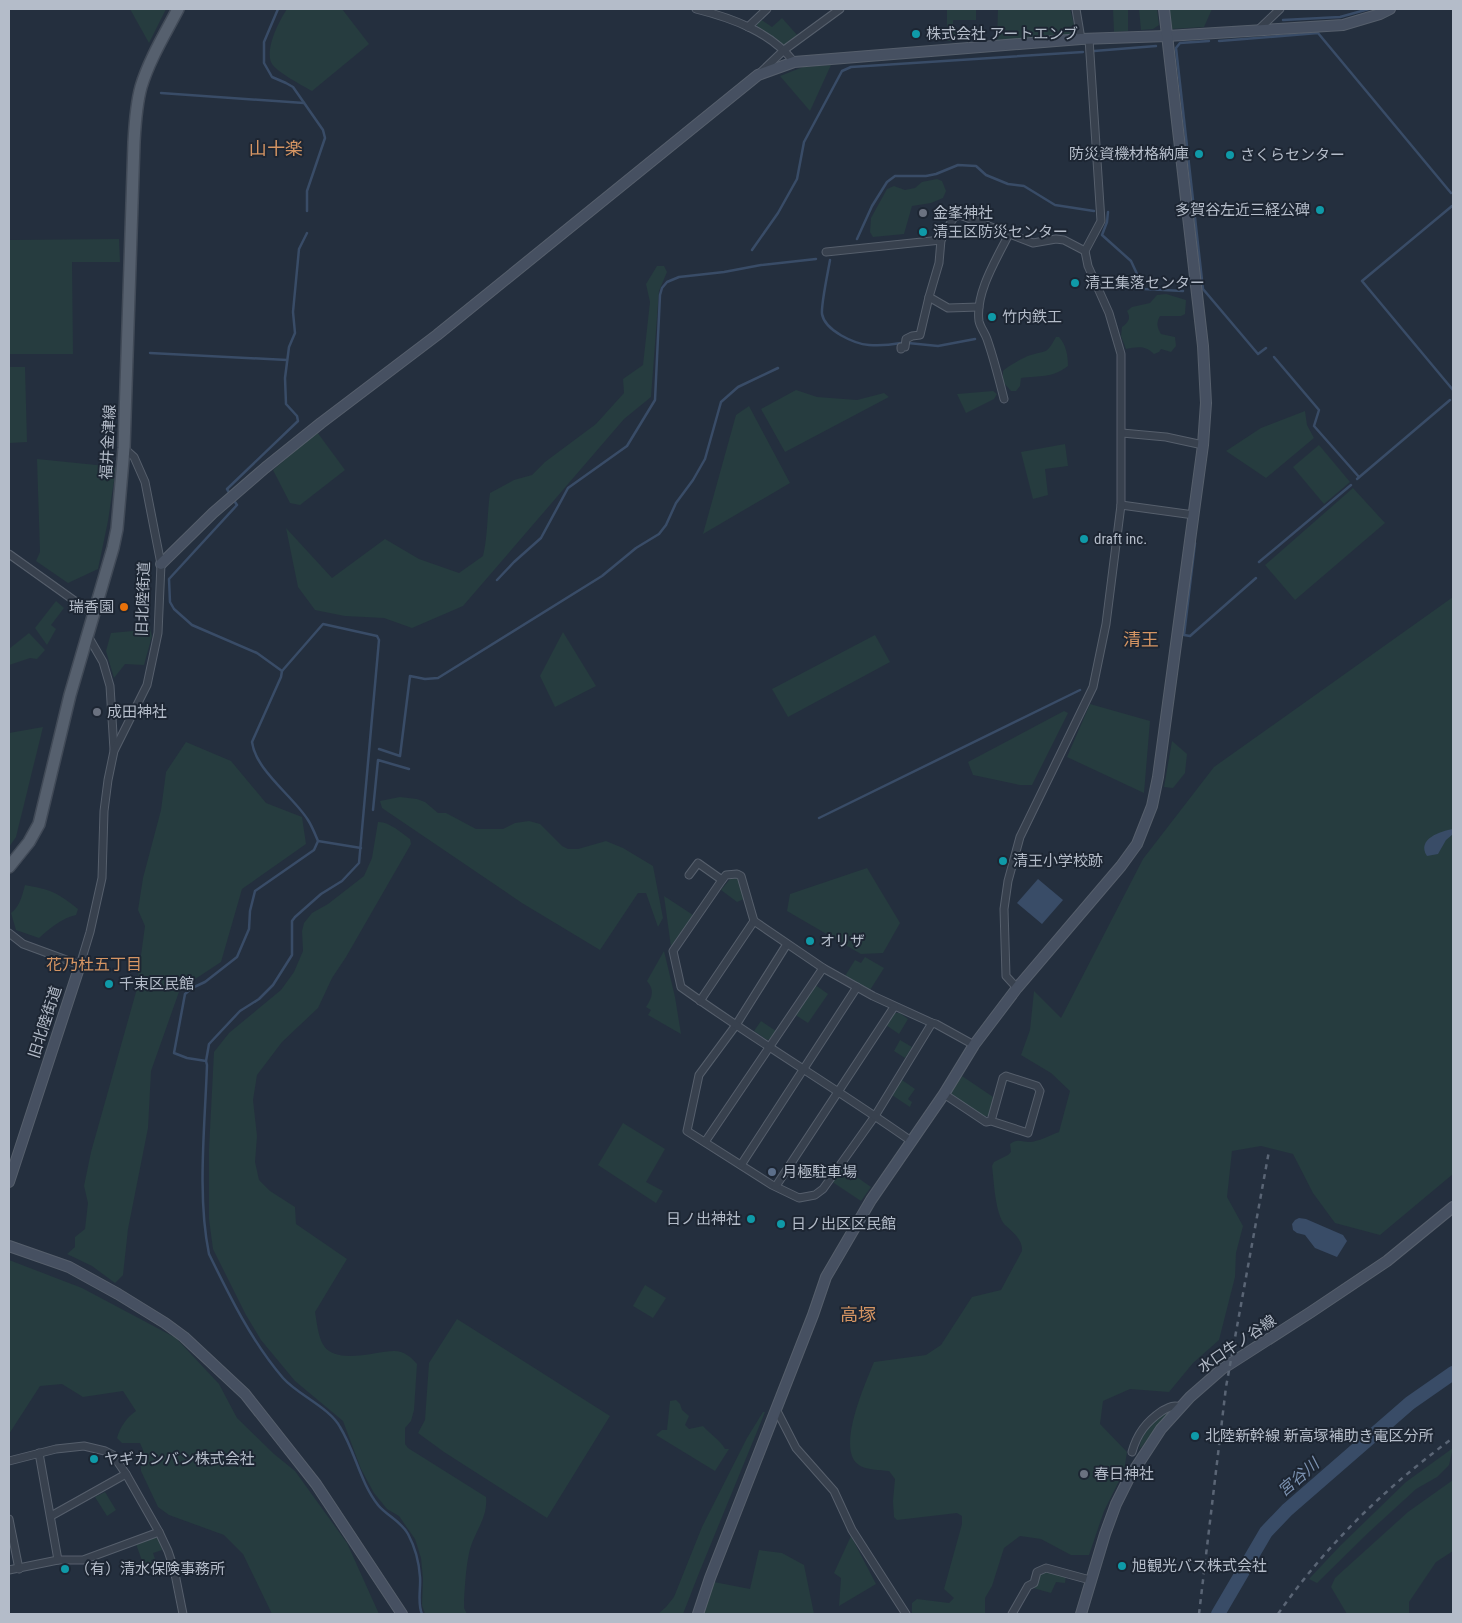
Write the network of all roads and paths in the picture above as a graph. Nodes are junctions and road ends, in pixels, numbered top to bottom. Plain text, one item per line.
1 (178, 9) edge
2 (696, 9) edge
3 (767, 9) edge
4 (840, 9) edge
5 (1076, 9) edge
6 (1164, 9) edge
7 (1278, 9) edge
8 (1390, 9) edge
9 (713, 11) edge
10 (748, 27) junction
11 (1258, 30) junction
12 (1167, 36) junction
13 (1085, 39) junction
14 (784, 50) junction
15 (794, 62) junction
16 (758, 75) junction
17 (1009, 234) junction
18 (941, 240) junction
19 (1085, 251) junction
20 (826, 252) dead end
21 (929, 297) junction
22 (979, 307) junction
23 (901, 349) dead end
24 (1004, 399) dead end
25 (1122, 433) junction
26 (1203, 445) junction
27 (124, 448) junction
28 (1121, 505) junction
29 (1194, 515) junction
30 (9, 554) edge
31 (161, 564) junction
32 (93, 614) junction
33 (88, 636) junction
34 (114, 750) junction
35 (9, 867) edge
36 (689, 875) dead end
37 (722, 880) junction
38 (754, 921) junction
39 (9, 933) edge
40 (787, 944) junction
41 (80, 965) junction
42 (823, 968) junction
43 (857, 987) junction
44 (1016, 988) junction
45 (700, 1001) junction
46 (894, 1007) junction
47 (932, 1023) junction
48 (736, 1025) junction
49 (974, 1044) junction
50 (769, 1046) junction
51 (804, 1069) junction
52 (839, 1092) junction
53 (944, 1094) junction
54 (875, 1116) junction
55 (992, 1121) junction
56 (911, 1141) junction
57 (705, 1142) junction
58 (741, 1165) junction
59 (9, 1182) edge
60 (776, 1186) junction
61 (1453, 1206) edge
62 (9, 1246) edge
63 (1180, 1407) junction
64 (776, 1409) junction
65 (1132, 1452) dead end
66 (39, 1453) junction
67 (9, 1461) edge
68 (126, 1474) junction
69 (51, 1516) junction
70 (9, 1519) edge
71 (159, 1532) junction
72 (58, 1560) junction
73 (19, 1569) junction
74 (9, 1570) edge
75 (1090, 1580) junction
76 (183, 1614) edge
77 (402, 1614) edge
78 (698, 1614) edge
79 (906, 1614) edge
80 (1012, 1614) edge
81 (1081, 1614) edge

1 - 27 main road, 福井金津線
2 - 9 street
3 - 10 street
4 - 14 street
5 - 13 street
6 - 12 street
7 - 11 street
8 - 11 street
9 - 10 street
10 - 14 street
11 - 12 street
12 - 13 street
12 - 26 street
13 - 15 street
13 - 19 street
14 - 15 street
14 - 16 street
15 - 16 street
16 - 31 street
17 - 18 street
17 - 19 street
17 - 22 street
18 - 20 street
18 - 21 street
19 - 25 street
21 - 22 street
21 - 23 street
22 - 24 street
25 - 26 street
25 - 28 street
26 - 29 street
27 - 31 street, 旧北陸街道
27 - 32 main road, 福井金津線
28 - 29 street
28 - 44 street
29 - 44 street
30 - 32 street
31 - 34 street, 旧北陸街道
32 - 33 main road, 福井金津線
33 - 34 street, 旧北陸街道
33 - 35 main road, 福井金津線
34 - 41 street, 旧北陸街道
36 - 37 street
37 - 38 street
37 - 45 street
38 - 40 street
38 - 45 street
39 - 41 street
40 - 42 street
40 - 48 street
41 - 59 street, 旧北陸街道
42 - 43 street
42 - 50 street
43 - 46 street
43 - 51 street
44 - 49 street
45 - 48 street
46 - 47 street
46 - 52 street
47 - 49 street
47 - 54 street
48 - 50 street
48 - 57 street
49 - 53 street
50 - 51 street
50 - 57 street
51 - 52 street
51 - 58 street
52 - 54 street
52 - 60 street
53 - 55 street
53 - 56 street
54 - 56 street
54 - 60 street
55 - 55 street
56 - 64 street
57 - 58 street
58 - 60 street
61 - 63 street, 水口牛ノ谷線
62 - 77 street
63 - 65 street
63 - 75 street, 水口牛ノ谷線
64 - 78 street
64 - 79 street
66 - 67 street
66 - 68 street
66 - 69 street
68 - 69 street
68 - 71 street
69 - 72 street
70 - 73 street
71 - 72 street
71 - 76 street
72 - 73 street
73 - 74 street
75 - 80 street
75 - 81 street, 水口牛ノ谷線

